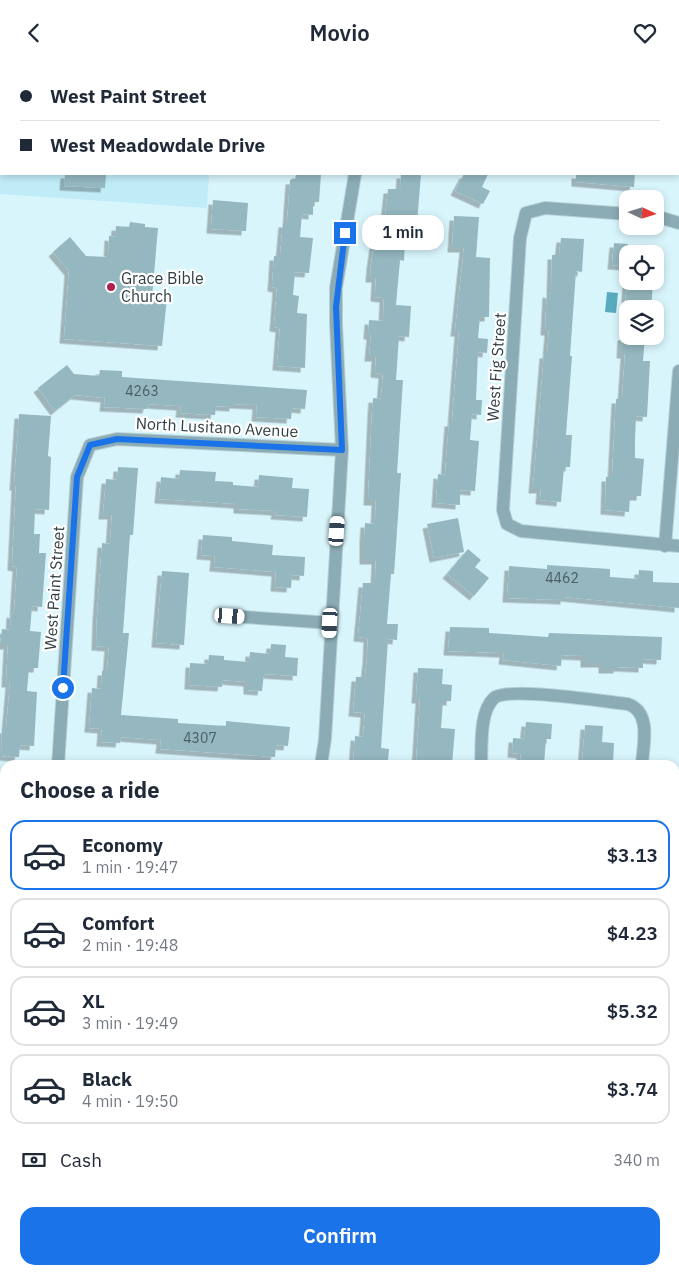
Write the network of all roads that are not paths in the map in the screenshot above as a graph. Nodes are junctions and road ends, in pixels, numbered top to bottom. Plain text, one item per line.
1 (355, 175) edge
2 (619, 213) edge
3 (664, 219) edge
4 (679, 223) edge
5 (679, 371) edge
6 (90, 445) joint
7 (342, 450) junction
8 (665, 546) junction
9 (679, 547) edge
10 (230, 616) dead end
11 (330, 623) junction
12 (58, 760) edge
13 (322, 760) edge
14 (481, 760) edge
15 (642, 760) edge

1 - 7 street
2 - 8 street, West Fig Street
3 - 4 street
5 - 8 street
6 - 7 street, North Lusitano Avenue
6 - 12 street, West Paint Street
7 - 11 street
8 - 9 street
10 - 11 street
11 - 13 street
14 - 15 street

